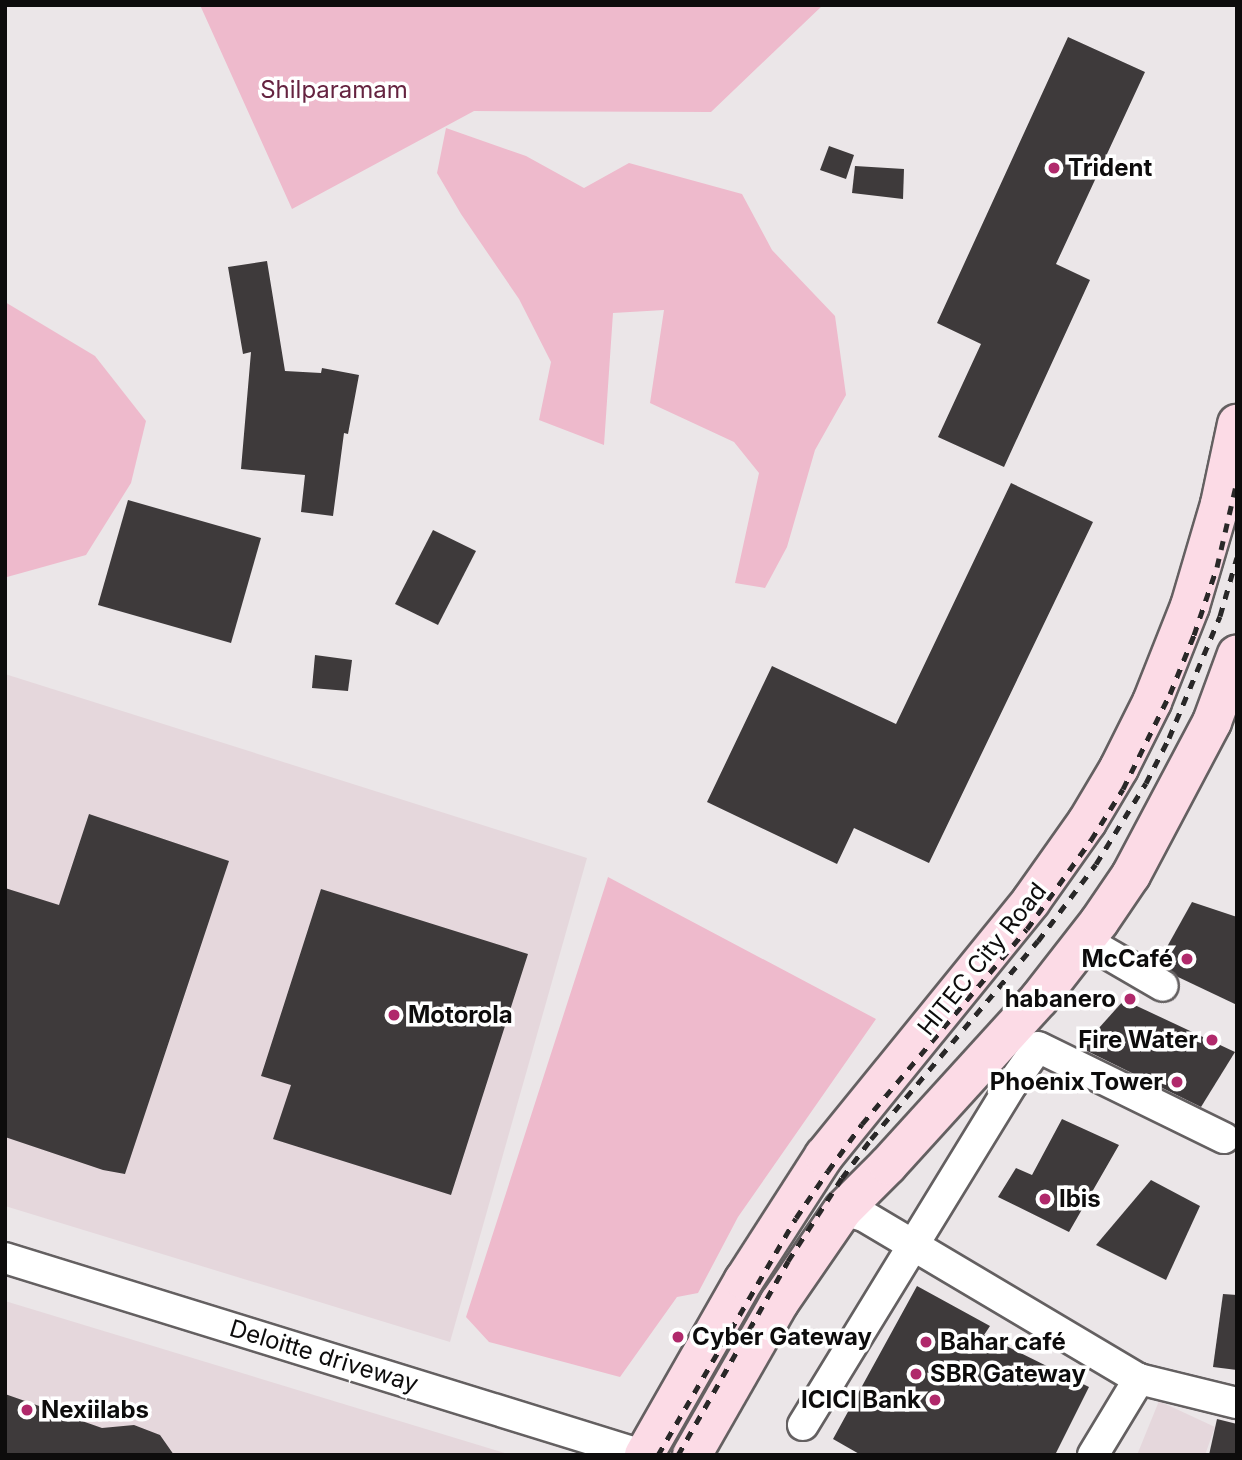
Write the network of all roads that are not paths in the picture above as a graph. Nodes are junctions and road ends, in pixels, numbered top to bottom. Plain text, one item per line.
1 (1237, 424) edge
2 (1237, 654) edge
3 (1084, 940) junction
4 (1163, 986) dead end
5 (1220, 1130) dead end
6 (843, 1210) junction
7 (912, 1246) junction
8 (5, 1258) edge
9 (1139, 1379) junction
10 (1237, 1403) edge
11 (803, 1425) dead end
12 (643, 1455) edge
13 (692, 1455) edge
14 (1093, 1455) edge

1 - 12 main road, HITEC City Road
2 - 3 main road
3 - 4 street
3 - 6 main road
5 - 7 street
6 - 7 street
6 - 13 main road
7 - 9 street
7 - 11 street
8 - 12 street, Deloitte driveway
9 - 10 street
9 - 14 street

